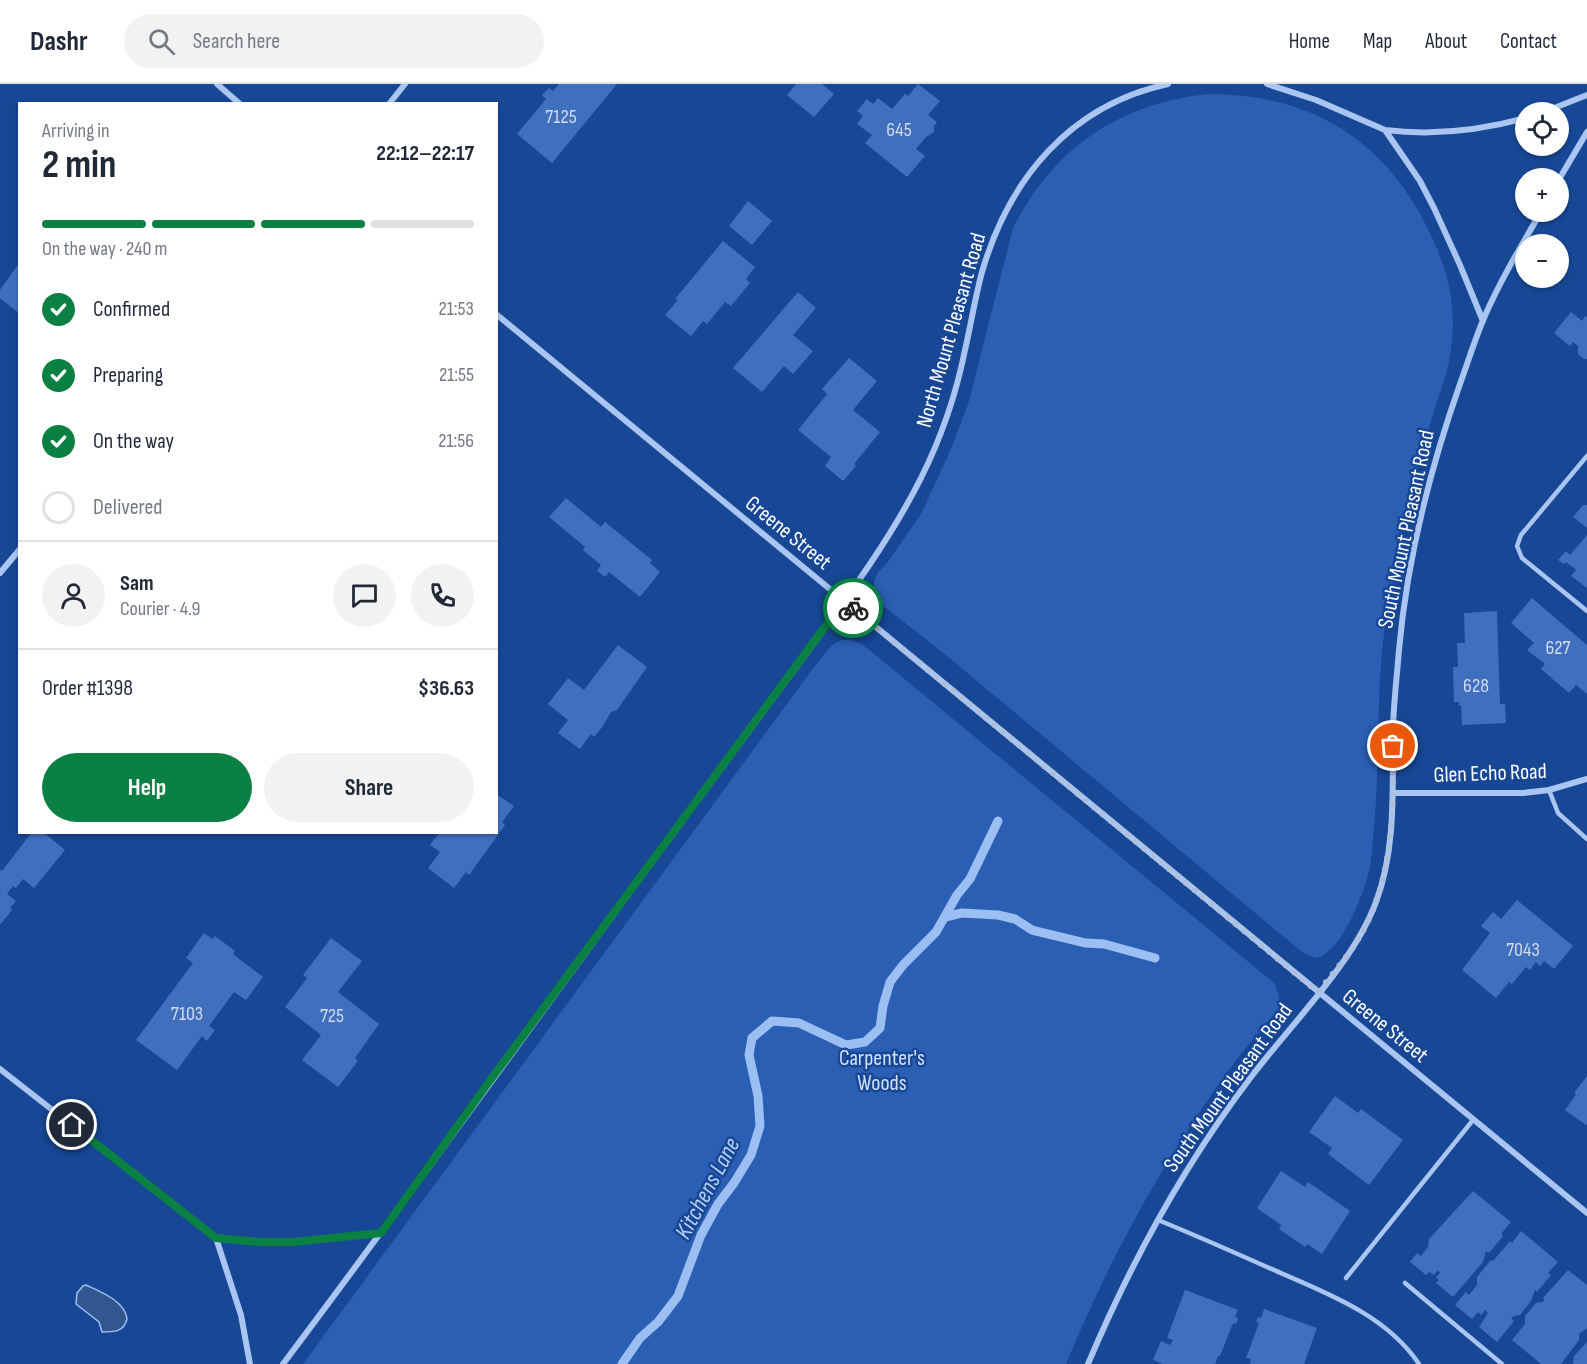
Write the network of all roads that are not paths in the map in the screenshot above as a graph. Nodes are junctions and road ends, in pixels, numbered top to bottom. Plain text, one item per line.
1 (217, 84) edge
2 (405, 84) edge
3 (1167, 84) edge
4 (1266, 84) edge
5 (1587, 95) edge
6 (238, 102) edge
7 (391, 102) edge
8 (1569, 102) edge
9 (1515, 121) edge
10 (1385, 130) junction
11 (1587, 132) edge
12 (1566, 168) edge
13 (1535, 222) edge
14 (498, 316) edge
15 (1483, 321) junction
16 (1587, 456) edge
17 (18, 551) edge
18 (0, 573) edge
19 (844, 601) junction
20 (1587, 610) edge
21 (1587, 779) edge
22 (1549, 790) junction
23 (1393, 793) junction
24 (1587, 839) edge
25 (1318, 992) junction
26 (0, 1069) edge
27 (1473, 1120) junction
28 (1587, 1214) edge
29 (1158, 1220) junction
30 (381, 1233) junction
31 (216, 1238) junction
32 (1346, 1278) dead end
33 (1405, 1283) dead end
34 (250, 1364) edge
35 (283, 1364) edge
36 (1088, 1364) edge
37 (1419, 1364) edge
38 (1502, 1364) edge

1 - 6 street
2 - 7 street
3 - 19 street, North Mount Pleasant Road
4 - 10 street
5 - 8 street
9 - 10 street
10 - 15 street
11 - 12 street
13 - 15 street, South Mount Pleasant Road
14 - 19 street, Greene Street
15 - 23 street, South Mount Pleasant Road
16 - 20 lane
17 - 18 street
19 - 25 street, Greene Street
19 - 30 street, North Mount Pleasant Road
21 - 22 street, Glen Echo Road
22 - 23 street, Glen Echo Road
22 - 24 lane
23 - 25 street, South Mount Pleasant Road
25 - 27 street, Greene Street
25 - 29 street, South Mount Pleasant Road
26 - 31 street
27 - 28 street, Greene Street
27 - 32 lane
29 - 36 street, South Mount Pleasant Road
29 - 37 lane
30 - 31 street
30 - 35 street, North Mount Pleasant Road
31 - 34 street
33 - 38 lane

